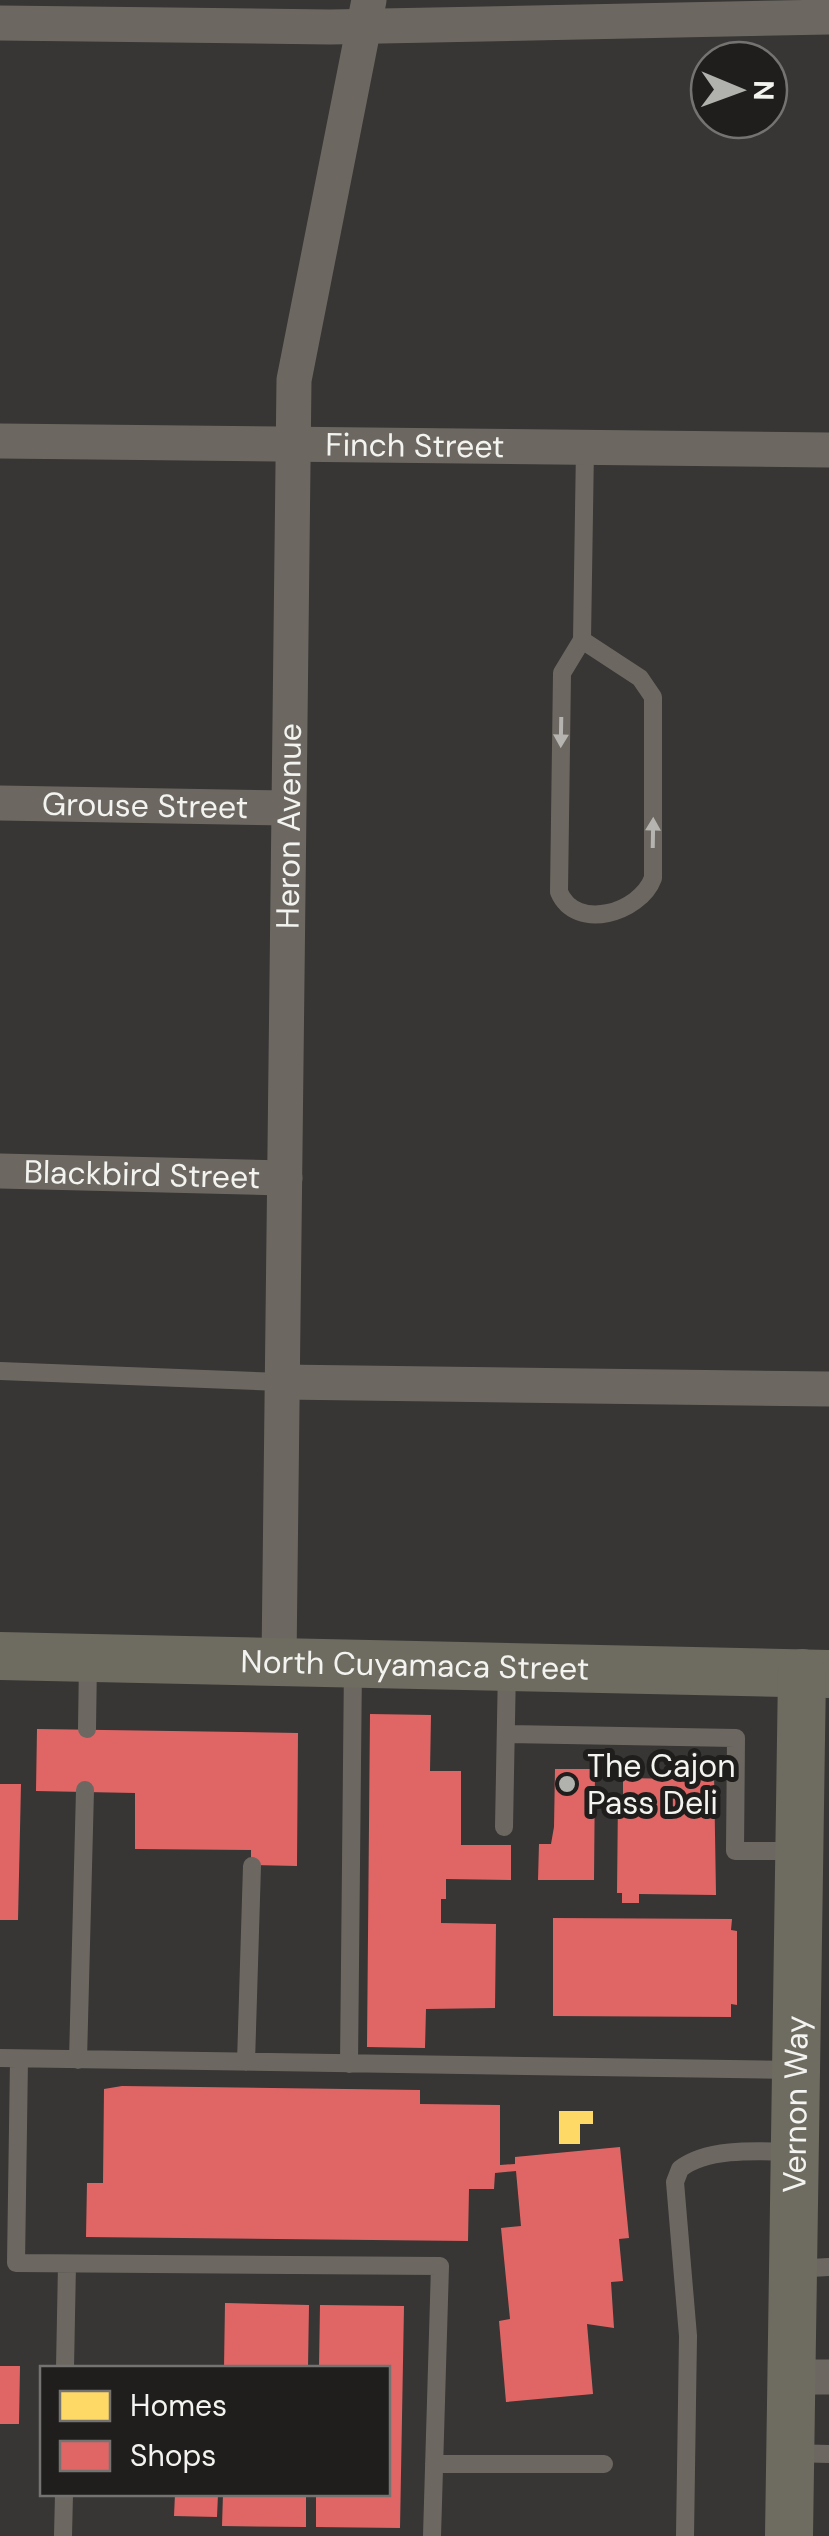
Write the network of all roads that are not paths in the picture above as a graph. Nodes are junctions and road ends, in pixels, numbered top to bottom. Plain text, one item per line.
1 (366, 13) edge
2 (829, 17) edge
3 (0, 23) edge
4 (0, 440) edge
5 (295, 445) junction
6 (584, 448) junction
7 (829, 450) edge
8 (582, 640) junction
9 (0, 803) edge
10 (288, 808) junction
11 (0, 1172) edge
12 (286, 1178) junction
13 (0, 1371) edge
14 (282, 1382) junction
15 (829, 1389) edge
16 (0, 1656) edge
17 (88, 1658) junction
18 (279, 1661) junction
19 (353, 1662) junction
20 (508, 1666) junction
21 (816, 1673) edge
22 (86, 1729) dead end
23 (506, 1734) junction
24 (85, 1790) dead end
25 (504, 1827) dead end
26 (799, 1851) junction
27 (252, 1866) dead end
28 (0, 2058) edge
29 (20, 2059) junction
30 (78, 2060) junction
31 (246, 2062) junction
32 (348, 2064) junction
33 (801, 2081) junction
34 (794, 2152) junction
35 (8, 2263) edge
36 (67, 2264) junction
37 (811, 2268) edge
38 (65, 2366) edge
39 (810, 2377) edge
40 (809, 2454) edge
41 (434, 2464) junction
42 (604, 2464) dead end
43 (64, 2496) edge
44 (63, 2536) edge
45 (432, 2536) edge
46 (686, 2536) edge
47 (789, 2536) edge

1 - 2 street
1 - 3 street
1 - 5 street, Heron Avenue
4 - 5 street, Finch Street
5 - 6 street, Finch Street
5 - 10 street, Heron Avenue
6 - 7 street, Finch Street
6 - 8 lane
8 -> 8 lane
9 - 10 street, Grouse Street
10 - 12 street, Heron Avenue
11 - 12 street, Blackbird Street
12 - 14 street, Heron Avenue
13 - 14 lane
14 - 15 street
14 - 18 street, Heron Avenue
16 - 17 street, North Cuyamaca Street
17 - 18 street, North Cuyamaca Street
17 - 22 lane
18 - 19 street, North Cuyamaca Street
19 - 20 street, North Cuyamaca Street
19 - 32 lane
20 - 21 street, North Cuyamaca Street
20 - 23 lane
21 - 26 street, Vernon Way
23 - 25 lane
23 - 26 lane
24 - 30 lane
26 - 33 street, Vernon Way
27 - 31 lane
28 - 29 lane
29 - 30 lane
29 - 35 lane
30 - 31 lane
31 - 32 lane
32 - 33 lane
33 - 34 street, Vernon Way
34 - 37 street, Vernon Way
34 - 46 lane
35 - 36 lane
36 - 38 lane
36 - 41 lane
37 - 39 street, Vernon Way
39 - 40 street, Vernon Way
40 - 47 street, Vernon Way
41 - 42 lane
41 - 45 lane
43 - 44 lane

